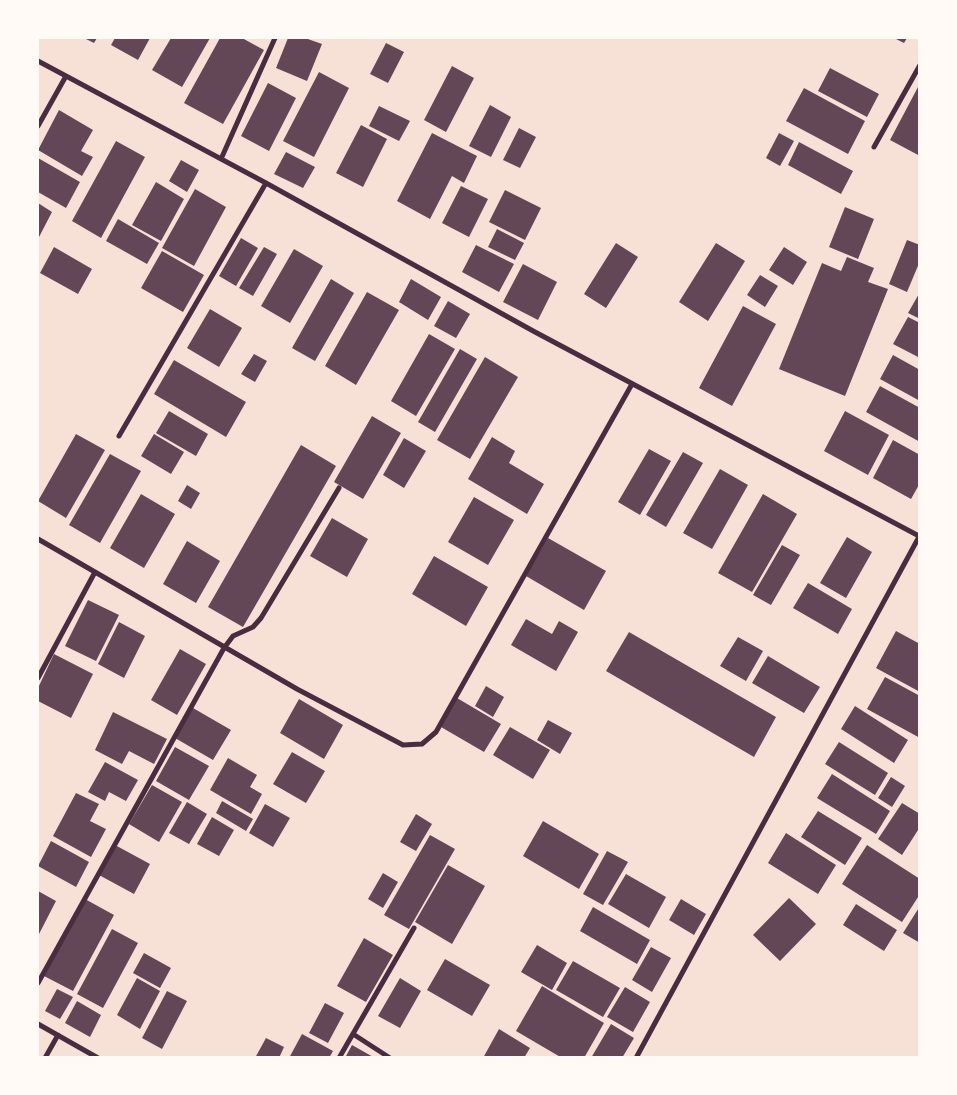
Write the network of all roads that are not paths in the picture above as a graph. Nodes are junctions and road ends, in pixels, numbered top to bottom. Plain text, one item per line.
1 (275, 38) edge
2 (38, 61) edge
3 (920, 64) edge
4 (66, 76) junction
5 (38, 126) edge
6 (874, 147) dead end
7 (221, 159) junction
8 (266, 183) junction
9 (632, 384) junction
10 (119, 436) dead end
11 (339, 488) dead end
12 (919, 535) edge
13 (38, 539) edge
14 (95, 572) junction
15 (224, 648) junction
16 (38, 678) edge
17 (414, 928) dead end
18 (38, 984) edge
19 (38, 1024) edge
20 (353, 1034) junction
21 (58, 1035) junction
22 (45, 1058) edge
23 (98, 1058) edge
24 (339, 1058) edge
25 (390, 1058) edge
26 (636, 1058) edge

1 - 7 street
2 - 4 street
3 - 6 street
4 - 5 street
4 - 7 street
7 - 8 street
8 - 9 street
8 - 10 street
9 - 12 street
9 - 15 street
11 - 15 street
12 - 26 street
13 - 14 street
14 - 15 street
14 - 16 street
15 - 18 street
17 - 20 street
19 - 21 street
20 - 24 street
20 - 25 street
21 - 22 street
21 - 23 street

